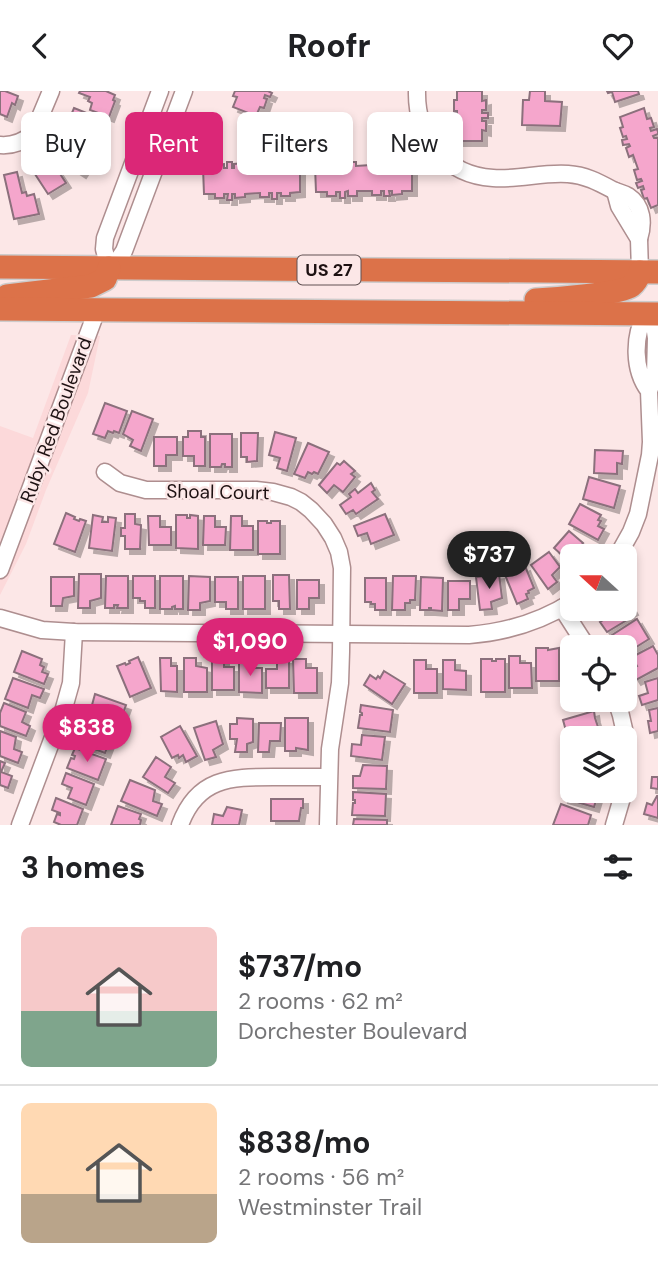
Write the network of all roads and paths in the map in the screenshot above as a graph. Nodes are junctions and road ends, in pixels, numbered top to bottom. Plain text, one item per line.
1 (51, 91) edge
2 (160, 91) edge
3 (184, 91) edge
4 (417, 91) edge
5 (152, 112) edge
6 (176, 112) edge
7 (0, 145) edge
8 (129, 175) edge
9 (153, 175) edge
10 (0, 267) edge
11 (109, 268) junction
12 (649, 272) edge
13 (0, 296) edge
14 (0, 309) edge
15 (654, 309) edge
16 (97, 310) junction
17 (315, 311) junction
18 (654, 456) edge
19 (105, 473) dead end
20 (624, 544) edge
21 (0, 570) edge
22 (560, 609) edge
23 (0, 618) edge
24 (74, 632) junction
25 (341, 634) junction
26 (328, 778) junction
27 (621, 803) edge
28 (20, 825) edge
29 (180, 825) edge
30 (328, 825) edge
31 (614, 825) edge

1 - 7 street
2 - 5 street
3 - 6 street
4 - 12 street
8 - 11 street
9 - 11 street
10 - 11 highway, US 27
11 - 12 highway, US 27
11 - 13 highway
12 - 17 highway
14 - 16 highway, US 27
15 - 17 highway, US 27
15 - 18 street
16 - 17 highway, US 27
16 - 21 street, Ruby Red Boulevard
18 - 20 street
19 - 25 street, Shoal Court
22 - 25 street
23 - 24 street
24 - 25 street
24 - 28 street
25 - 26 street
26 - 29 street
26 - 30 street
27 - 31 street

